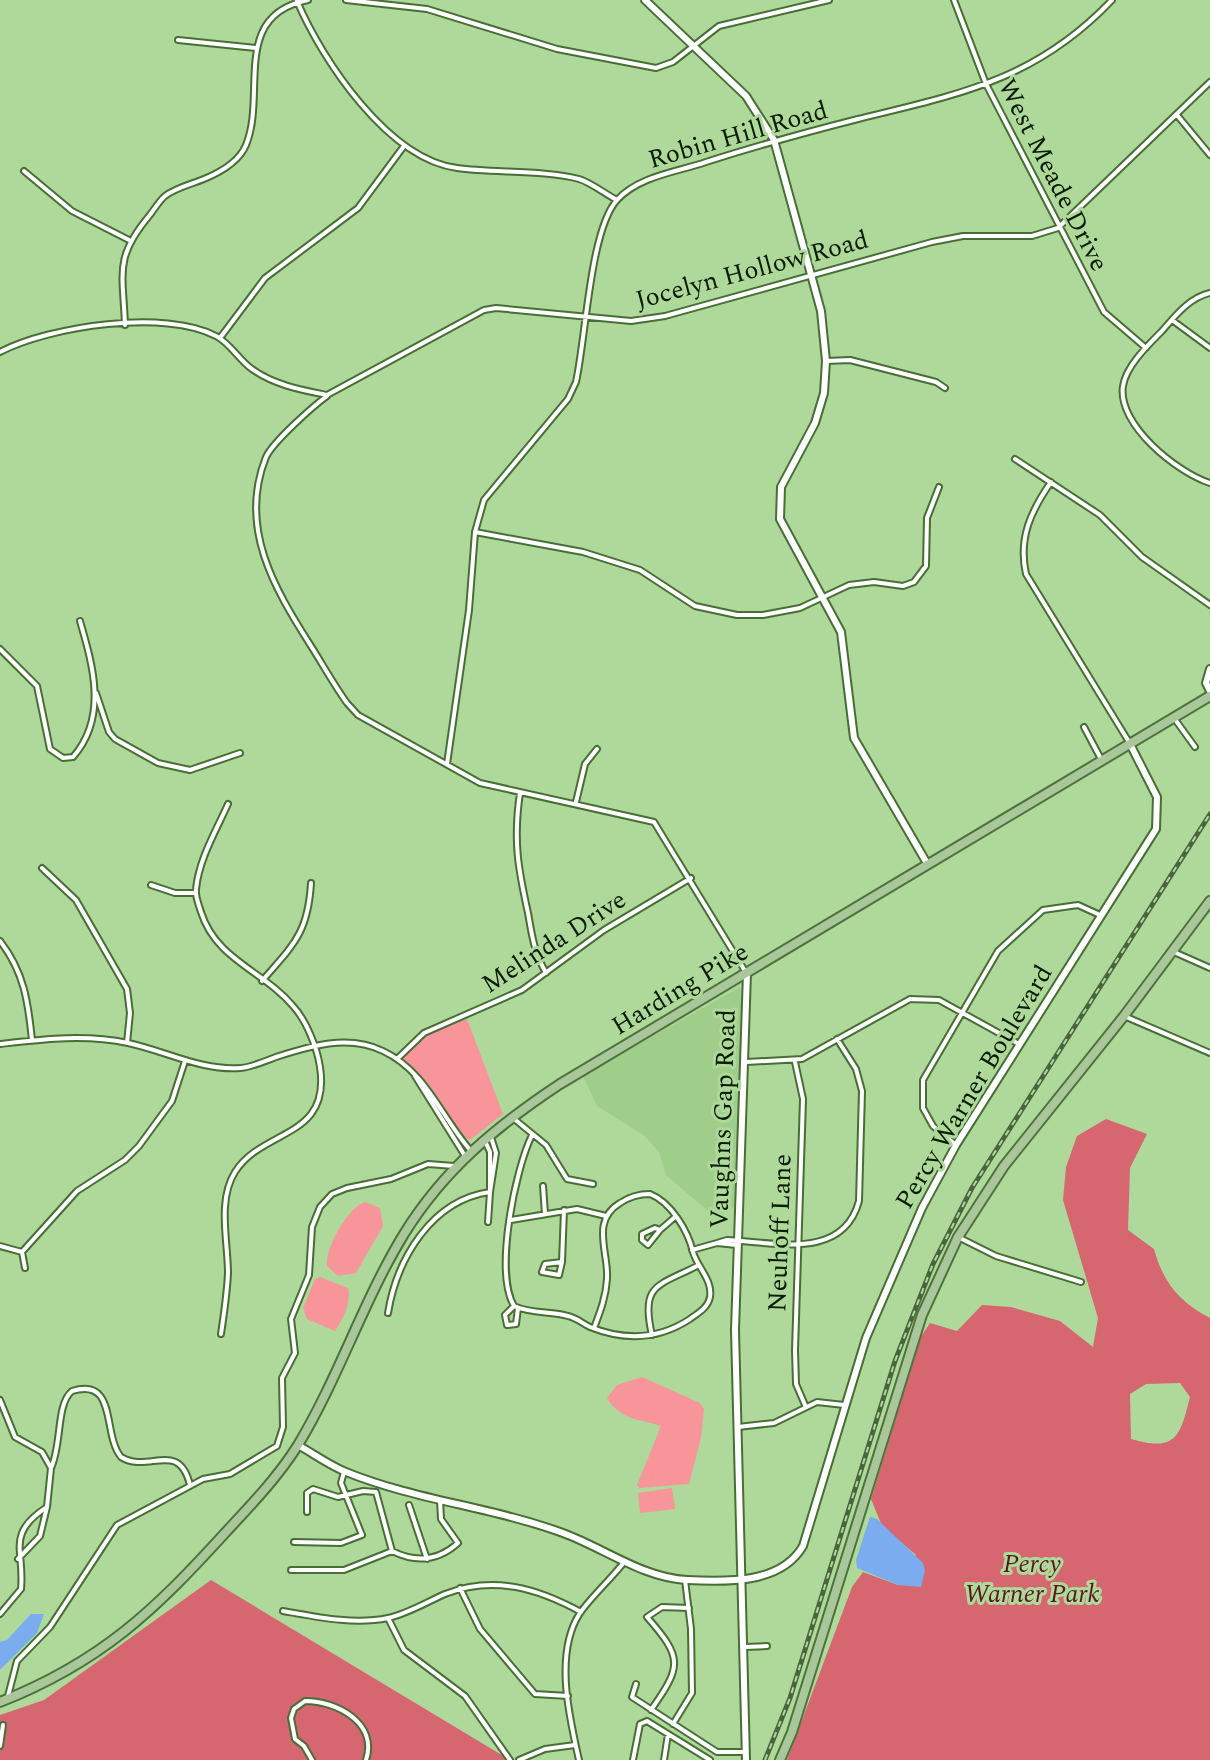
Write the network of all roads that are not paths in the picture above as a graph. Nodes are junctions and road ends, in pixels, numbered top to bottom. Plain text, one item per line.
1 (308, 0) edge
2 (346, 0) edge
3 (645, 0) edge
4 (829, 0) edge
5 (954, 0) edge
6 (1112, 0) edge
7 (297, 1) edge
8 (178, 40) dead end
9 (692, 46) junction
10 (256, 48) junction
11 (1210, 82) edge
12 (986, 84) junction
13 (1177, 115) junction
14 (774, 140) junction
15 (404, 146) junction
16 (1210, 155) edge
17 (24, 171) dead end
18 (617, 200) junction
19 (1058, 228) junction
20 (129, 240) junction
21 (812, 274) junction
22 (1210, 293) edge
23 (588, 316) junction
24 (1172, 320) junction
25 (125, 325) junction
26 (220, 338) junction
27 (1146, 348) junction
28 (1210, 348) edge
29 (0, 352) edge
30 (826, 361) junction
31 (945, 388) dead end
32 (327, 395) junction
33 (1015, 459) dead end
34 (1051, 482) junction
35 (1210, 483) edge
36 (939, 487) dead end
37 (475, 532) junction
38 (825, 598) junction
39 (1210, 605) edge
40 (80, 621) dead end
41 (0, 649) edge
42 (1210, 669) edge
43 (95, 690) junction
44 (1210, 694) edge
45 (1174, 718) junction
46 (1084, 727) dead end
47 (1129, 742) junction
48 (1195, 747) dead end
49 (597, 749) dead end
50 (240, 753) dead end
51 (1101, 759) junction
52 (447, 764) junction
53 (521, 793) junction
54 (576, 802) junction
55 (228, 804) dead end
56 (928, 865) junction
57 (42, 868) dead end
58 (691, 878) junction
59 (311, 883) dead end
60 (151, 885) dead end
61 (195, 893) junction
62 (1210, 901) edge
63 (1102, 916) junction
64 (0, 941) edge
65 (1174, 952) junction
66 (1210, 968) edge
67 (546, 973) junction
68 (747, 973) junction
69 (262, 981) junction
70 (965, 1012) junction
71 (1124, 1016) junction
72 (837, 1039) junction
73 (32, 1040) junction
74 (127, 1043) junction
75 (0, 1044) edge
76 (1022, 1045) junction
77 (314, 1046) junction
78 (1210, 1053) edge
79 (397, 1059) junction
80 (185, 1061) junction
81 (746, 1062) junction
82 (795, 1062) junction
83 (512, 1116) junction
84 (532, 1135) junction
85 (486, 1136) junction
86 (956, 1145) junction
87 (468, 1154) junction
88 (456, 1166) junction
89 (593, 1184) dead end
90 (543, 1186) dead end
91 (490, 1192) junction
92 (564, 1210) junction
93 (545, 1214) junction
94 (606, 1216) junction
95 (675, 1217) junction
96 (511, 1220) junction
97 (488, 1222) dead end
98 (660, 1230) junction
99 (958, 1237) junction
100 (740, 1243) junction
101 (799, 1244) junction
102 (0, 1246) edge
103 (692, 1250) junction
104 (22, 1252) junction
105 (562, 1262) junction
106 (697, 1266) junction
107 (25, 1268) dead end
108 (1081, 1282) dead end
109 (388, 1313) dead end
110 (594, 1328) junction
111 (221, 1334) dead end
112 (652, 1335) junction
113 (0, 1400) edge
114 (805, 1405) junction
115 (844, 1405) junction
116 (738, 1427) junction
117 (298, 1445) junction
118 (51, 1468) junction
119 (344, 1472) junction
120 (190, 1485) junction
121 (345, 1496) junction
122 (441, 1498) junction
123 (409, 1505) dead end
124 (47, 1507) junction
125 (307, 1512) dead end
126 (294, 1542) dead end
127 (392, 1551) junction
128 (18, 1559) junction
129 (427, 1559) junction
130 (625, 1561) junction
131 (291, 1570) dead end
132 (742, 1579) junction
133 (685, 1580) junction
134 (460, 1588) junction
135 (689, 1608) junction
136 (283, 1611) dead end
137 (581, 1612) junction
138 (0, 1614) edge
139 (388, 1618) junction
140 (767, 1646) dead end
141 (745, 1647) junction
142 (636, 1684) dead end
143 (568, 1696) junction
144 (4, 1700) edge
145 (651, 1710) junction
146 (673, 1724) junction
147 (3, 1725) dead end
148 (666, 1732) junction
149 (575, 1745) junction
150 (0, 1746) edge
151 (745, 1758) edge
152 (312, 1760) edge
153 (366, 1760) edge
154 (510, 1760) edge
155 (519, 1760) edge
156 (579, 1760) edge
157 (633, 1760) edge
158 (664, 1760) edge
159 (710, 1760) edge
160 (780, 1760) edge

1 - 7 street
2 - 9 street
3 - 9 street
4 - 9 street
5 - 12 street, West Meade Drive
6 - 12 street, Robin Hill Road
7 - 10 street
7 - 15 street
8 - 10 street
9 - 14 street
10 - 20 street
11 - 13 street
12 - 14 street, Robin Hill Road
12 - 19 street, West Meade Drive
13 - 16 street
13 - 19 street
14 - 18 street, Robin Hill Road
14 - 21 street
15 - 18 street
15 - 26 street
17 - 20 street
18 - 23 street, Robin Hill Road
19 - 21 street, Jocelyn Hollow Road
19 - 27 street, West Meade Drive
20 - 25 street
21 - 23 street, Jocelyn Hollow Road
21 - 30 street
22 - 24 street
23 - 32 street, Jocelyn Hollow Road
23 - 37 street, Robin Hill Road
24 - 27 street
24 - 28 street
25 - 26 street
25 - 29 street
26 - 32 street
27 - 35 street
30 - 31 street
30 - 38 street
32 - 52 street, Vaughns Gap Road
33 - 34 street
34 - 39 street
34 - 47 street
36 - 38 street
37 - 38 street
37 - 52 street, Robin Hill Road
38 - 56 street
40 - 43 street
41 - 43 street
42 - 44 street
43 - 50 street
44 - 45 main road, Harding Pike
45 - 47 main road, Harding Pike
45 - 48 street
46 - 51 street
47 - 51 main road, Harding Pike
47 - 63 street, Percy Warner Boulevard
49 - 54 street
51 - 56 main road, Harding Pike
52 - 53 street, Vaughns Gap Road
53 - 54 street, Vaughns Gap Road
53 - 67 street
54 - 58 street, Vaughns Gap Road
55 - 61 street
56 - 68 main road, Harding Pike
57 - 74 street
58 - 67 street, Melinda Drive
58 - 68 street, Vaughns Gap Road
59 - 69 street
60 - 61 street
61 - 69 street
62 - 65 main road
63 - 70 street
63 - 76 street, Percy Warner Boulevard
64 - 73 street
65 - 66 street
65 - 71 main road
67 - 79 street, Melinda Drive
68 - 81 street, Vaughns Gap Road
68 - 83 main road, Harding Pike
69 - 77 street
70 - 72 street
70 - 76 street
70 - 86 street
71 - 78 street
71 - 99 main road
72 - 82 street
72 - 101 street
73 - 74 street
73 - 75 street
74 - 80 street
76 - 86 street, Percy Warner Boulevard
77 - 79 street
77 - 80 street
77 - 111 street
79 - 87 street
80 - 104 street
81 - 82 street
81 - 100 street, Vaughns Gap Road
82 - 101 street, Neuhoff Lane
83 - 84 street
83 - 85 main road, Harding Pike
84 - 89 street
84 - 96 street
85 - 87 main road, Harding Pike
85 - 91 street
86 - 115 street, Percy Warner Boulevard
87 - 88 main road, Harding Pike
88 - 117 main road, Harding Pike
88 - 120 street
90 - 93 street
91 - 97 street
91 - 109 street
92 - 93 street
92 - 94 street
92 - 105 street
93 - 96 street
94 - 95 street
94 - 110 street
95 - 98 street
95 - 103 street
96 - 110 street
98 - 98 street
99 - 108 street
99 - 160 main road
100 - 101 street
100 - 103 street
100 - 116 street, Vaughns Gap Road
101 - 114 street, Neuhoff Lane
102 - 104 street
103 - 106 street
104 - 107 street
105 - 105 street
106 - 112 street
106 - 112 street
110 - 112 street
113 - 118 street
114 - 115 street
114 - 116 street
115 - 132 street, Percy Warner Boulevard
116 - 132 street, Vaughns Gap Road
117 - 119 street, Percy Warner Boulevard
117 - 144 main road, Harding Pike
118 - 120 street
118 - 124 street
119 - 121 street
119 - 122 street, Percy Warner Boulevard
120 - 144 street
121 - 125 street
121 - 126 street
121 - 127 street
122 - 129 street
122 - 130 street, Percy Warner Boulevard
123 - 129 street
124 - 128 street
124 - 128 street
127 - 129 street
127 - 131 street
128 - 138 street
130 - 133 street, Percy Warner Boulevard
130 - 137 street
132 - 133 street, Percy Warner Boulevard
132 - 141 street, Vaughns Gap Road
133 - 135 street
134 - 137 street
134 - 139 street
134 - 143 street
135 - 145 street
135 - 146 street
136 - 139 street
137 - 143 street
139 - 154 street
140 - 141 street
141 - 151 street, Vaughns Gap Road
142 - 145 street, Vaughns Gap Road
143 - 149 street
145 - 146 street, Vaughns Gap Road
146 - 151 street, Vaughns Gap Road
147 - 150 street
148 - 157 street
148 - 158 street
148 - 159 street
149 - 155 street
149 - 156 street
152 - 153 street

